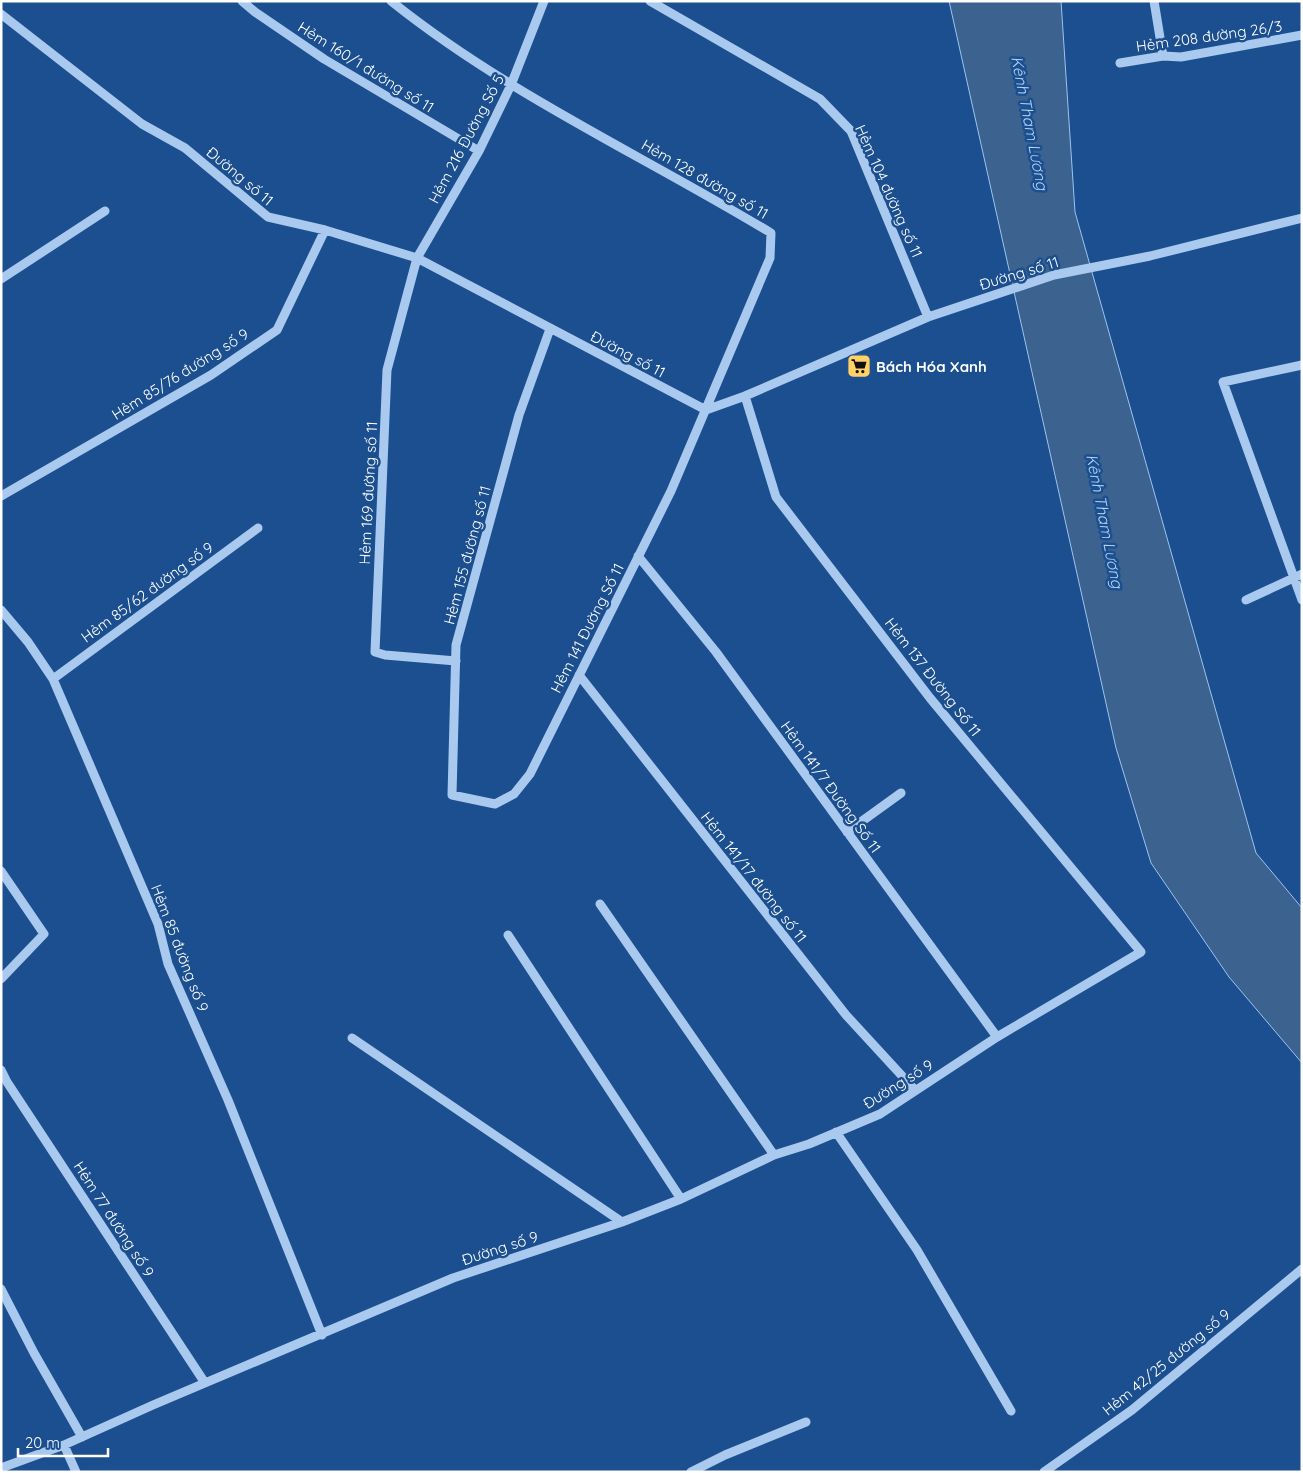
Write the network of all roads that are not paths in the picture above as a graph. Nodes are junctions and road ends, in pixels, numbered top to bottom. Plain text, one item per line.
1 (242, 1) edge
2 (391, 1) edge
3 (544, 1) edge
4 (650, 1) edge
5 (1154, 1) edge
6 (1, 14) edge
7 (1302, 35) edge
8 (1163, 56) junction
9 (1120, 63) dead end
10 (511, 85) junction
11 (479, 151) junction
12 (105, 211) dead end
13 (1302, 218) edge
14 (325, 230) junction
15 (417, 258) junction
16 (1, 279) edge
17 (928, 317) junction
18 (550, 329) junction
19 (1302, 365) edge
20 (745, 396) junction
21 (706, 410) junction
22 (1, 496) edge
23 (258, 528) dead end
24 (638, 556) junction
25 (1298, 576) edge
26 (1246, 600) dead end
27 (1302, 600) edge
28 (1, 610) edge
29 (456, 661) junction
30 (579, 675) junction
31 (53, 678) junction
32 (900, 793) dead end
33 (452, 795) joint
34 (847, 832) junction
35 (1, 871) edge
36 (600, 904) dead end
37 (508, 935) dead end
38 (1141, 952) joint
39 (1, 979) edge
40 (997, 1037) junction
41 (352, 1038) dead end
42 (1, 1070) edge
43 (915, 1090) junction
44 (836, 1132) junction
45 (774, 1155) junction
46 (681, 1199) junction
47 (622, 1222) junction
48 (1302, 1269) edge
49 (1, 1290) edge
50 (322, 1335) junction
51 (205, 1383) junction
52 (1011, 1411) dead end
53 (806, 1422) dead end
54 (82, 1437) junction
55 (64, 1445) junction
56 (1, 1468) edge
57 (76, 1472) edge
58 (691, 1472) edge
59 (1044, 1472) edge

1 - 11 street, Hẻm 160/1 đường số 11
2 - 10 street
3 - 10 street, Hẻm 216 Đường Số 5
4 - 17 street, Hẻm 104 đường số 11
5 - 8 street
6 - 14 street, Đường số 11
7 - 8 street, Hẻm 208 đường 26/3
8 - 9 street, Hẻm 208 đường 26/3
10 - 11 street, Hẻm 216 Đường Số 5
10 - 21 street, Hẻm 128 đường số 11
11 - 15 street, Hẻm 216 Đường Số 5
12 - 16 street
13 - 17 street, Đường số 11
14 - 15 street, Đường số 11
14 - 22 street, Hẻm 85/76 đường số 9
15 - 18 street, Đường số 11
15 - 29 street, Hẻm 169 đường số 11
17 - 20 street, Đường số 11
18 - 21 street, Đường số 11
18 - 29 street, Hẻm 155 đường số 11
19 - 25 street
20 - 21 street, Đường số 11
20 - 38 street, Hẻm 137 Đường Số 11
21 - 24 street, Hẻm 141 Đường Số 11
23 - 31 street, Hẻm 85/62 đường số 9
24 - 30 street, Hẻm 141 Đường Số 11
24 - 34 street, Hẻm 141/7 Đường Số 11
25 - 26 street
25 - 27 street
28 - 31 street, Hẻm 85 đường số 9
29 - 33 street, Hẻm 155 đường số 11
30 - 33 street, Hẻm 141 Đường Số 11
30 - 43 street, Hẻm 141/17 đường số 11
31 - 50 street, Hẻm 85 đường số 9
32 - 34 street
34 - 40 street, Hẻm 141/7 Đường Số 11
35 - 39 street
36 - 45 street
37 - 46 street
38 - 40 street, Đường số 9
40 - 43 street, Đường số 9
41 - 47 street
42 - 51 street, Hẻm 77 đường số 9
43 - 44 street, Đường số 9
44 - 45 street, Đường số 9
44 - 52 street
45 - 46 street, Đường số 9
46 - 47 street, Đường số 9
47 - 50 street, Đường số 9
48 - 59 street, Hẻm 42/25 đường số 9
49 - 54 street
50 - 51 street, Đường số 9
51 - 54 street, Đường số 9
53 - 58 street
54 - 55 street, Đường số 9
55 - 56 street, Đường số 9
55 - 57 street

